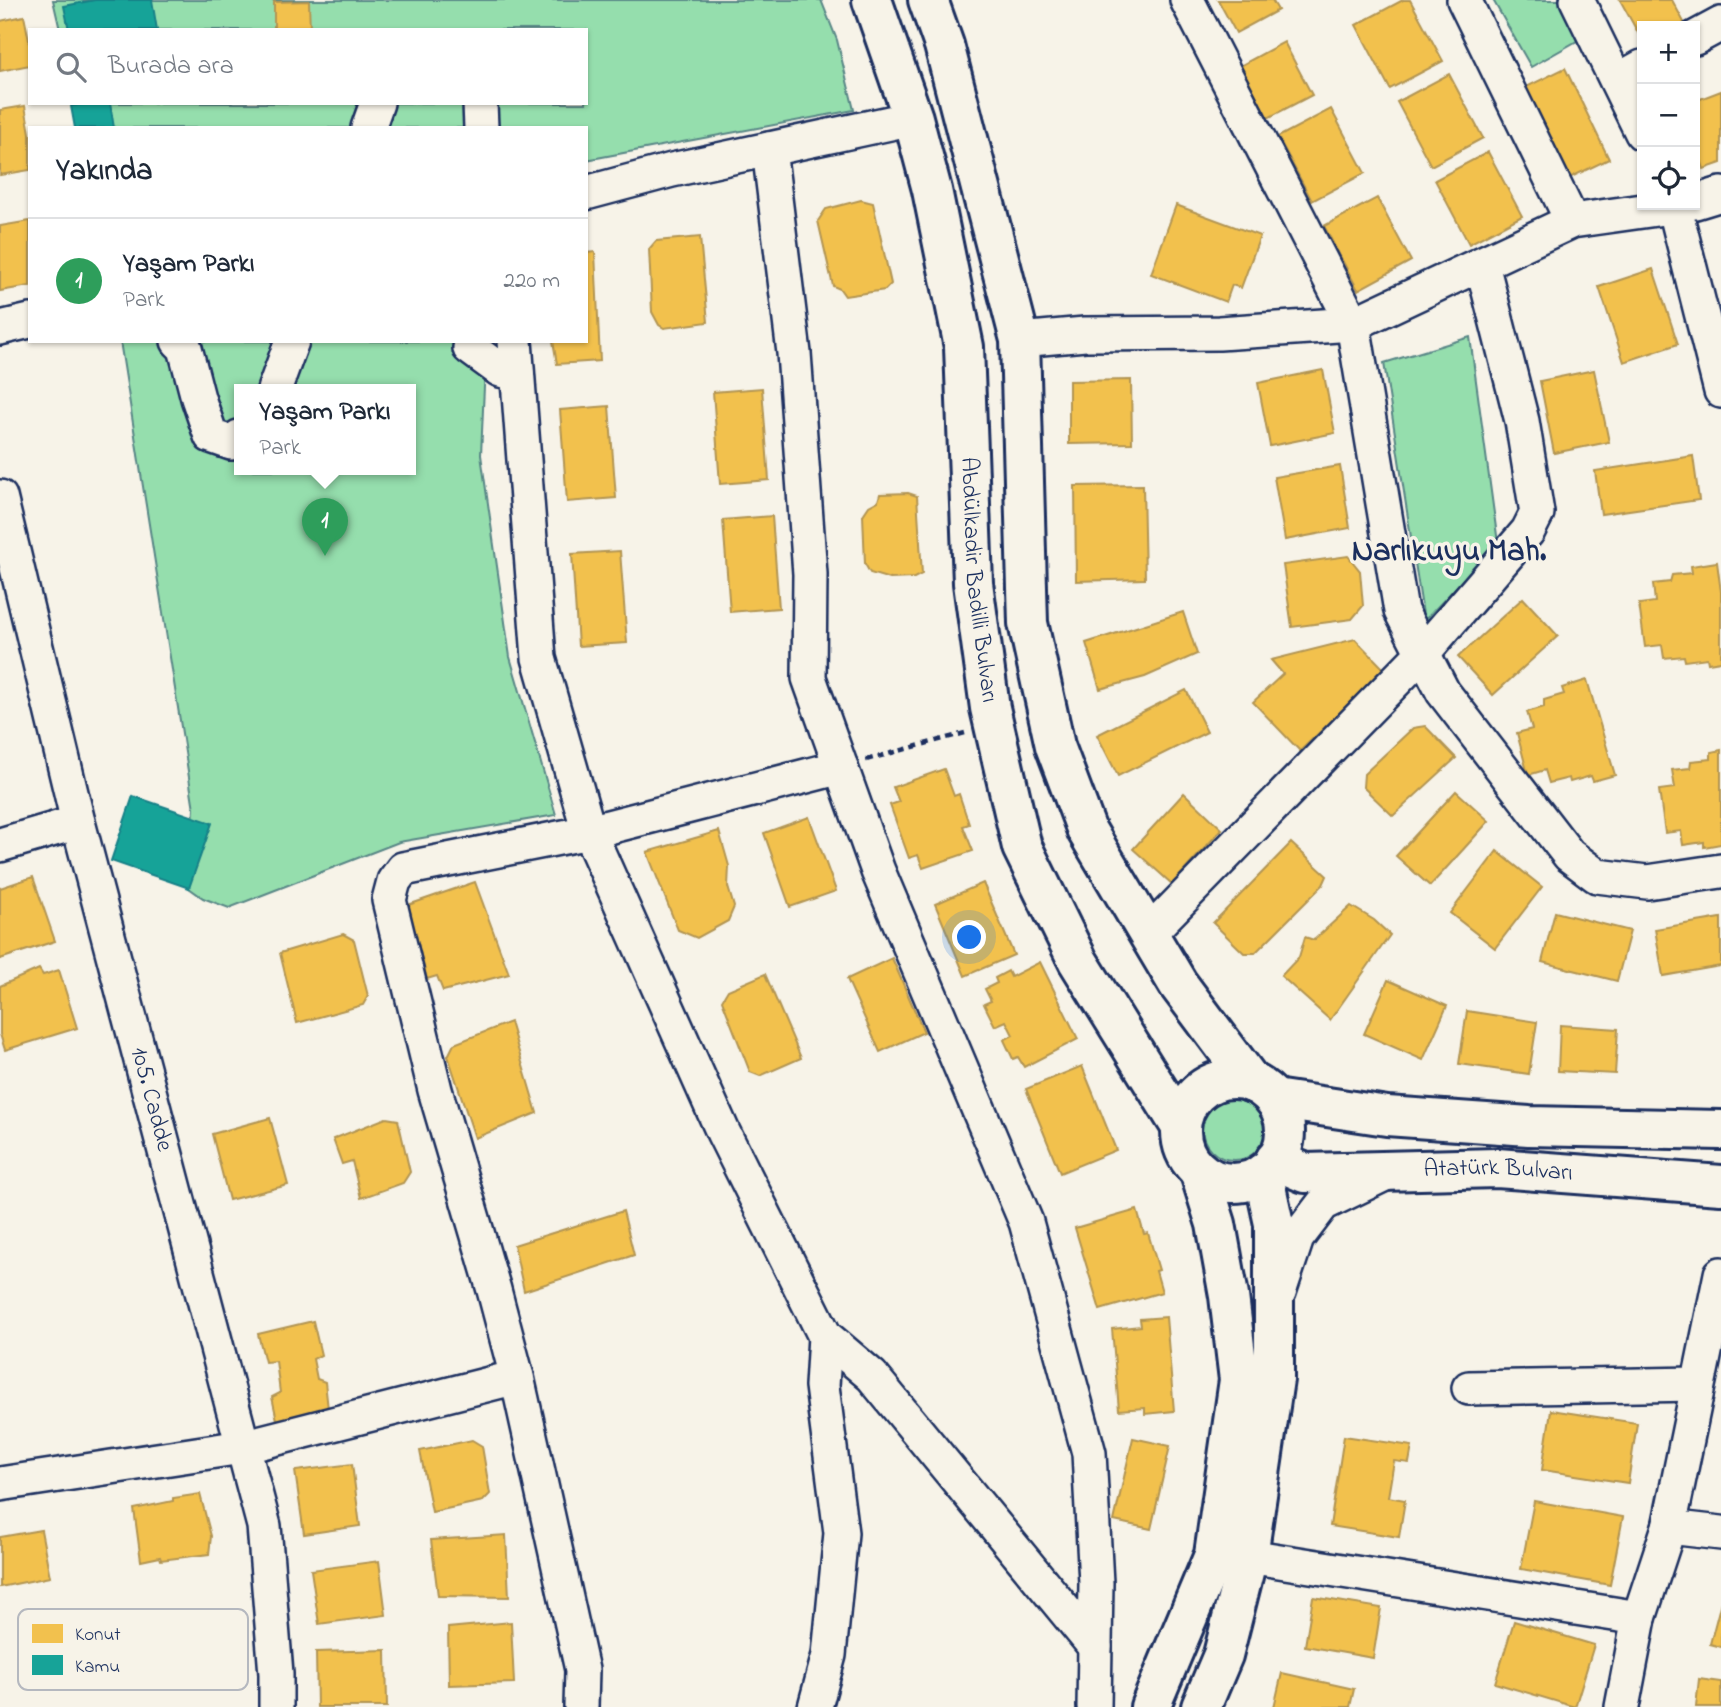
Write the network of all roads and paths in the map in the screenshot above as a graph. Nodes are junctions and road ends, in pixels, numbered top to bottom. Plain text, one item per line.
1 (873, 0) edge
2 (928, 0) edge
3 (1187, 0) edge
4 (1464, 0) edge
5 (1577, 0) edge
6 (1721, 24) edge
7 (1700, 35) edge
8 (1630, 74) edge
9 (376, 105) edge
10 (480, 105) edge
11 (1637, 108) edge
12 (913, 118) junction
13 (369, 126) edge
14 (481, 126) edge
15 (769, 149) junction
16 (588, 192) edge
17 (1721, 194) edge
18 (1700, 200) edge
19 (1650, 210) edge
20 (1683, 210) edge
21 (1572, 222) junction
22 (1482, 264) junction
23 (28, 321) edge
24 (1353, 324) junction
25 (0, 328) edge
26 (1020, 340) junction
27 (180, 343) edge
28 (291, 343) edge
29 (471, 343) edge
30 (516, 357) edge
31 (276, 384) edge
32 (1721, 391) edge
33 (234, 440) edge
34 (0, 497) edge
35 (1423, 653) junction
36 (994, 725) junction
37 (841, 767) junction
38 (78, 822) junction
39 (589, 832) junction
40 (0, 845) edge
41 (1721, 871) edge
42 (1149, 933) junction
43 (1263, 1091) junction
44 (1181, 1127) junction
45 (1721, 1130) edge
46 (1269, 1166) junction
47 (1199, 1170) junction
48 (1392, 1170) junction
49 (1721, 1185) edge
50 (1721, 1275) edge
51 (1273, 1311) junction
52 (825, 1336) junction
53 (517, 1377) junction
54 (1697, 1384) junction
55 (1469, 1388) dead end
56 (242, 1447) junction
57 (0, 1483) edge
58 (1669, 1527) junction
59 (1721, 1533) edge
60 (1248, 1556) junction
61 (1639, 1618) junction
62 (1095, 1647) junction
63 (276, 1707) edge
64 (580, 1707) edge
65 (815, 1707) edge
66 (1094, 1707) edge
67 (1150, 1707) edge
68 (1201, 1707) edge
69 (1622, 1707) edge

1 - 12 main road, Abdülkadir Badilli Bulvarı
2 - 26 main road, Abdülkadir Badilli Bulvarı
3 - 24 street
4 - 21 street
5 - 8 street
6 - 7 street
8 - 11 street
9 - 13 street
10 - 14 street
12 - 15 street
12 - 36 main road, Abdülkadir Badilli Bulvarı
15 - 16 street
15 - 37 street
17 - 18 street
19 - 21 street
20 - 32 street
21 - 22 street
22 - 24 street
22 - 35 street
23 - 25 street
24 - 26 street
24 - 35 street
26 - 42 main road, Abdülkadir Badilli Bulvarı
27 - 33 street
28 - 31 street
29 - 30 street
30 - 39 street
34 - 38 street, 105. Cadde
35 - 41 street
35 - 42 street
36 - 37 path
36 - 44 main road, Abdülkadir Badilli Bulvarı
37 - 39 street
37 - 62 street
38 - 40 street
38 - 56 street, 105. Cadde
39 - 52 street
39 - 53 street
42 - 43 main road, Abdülkadir Badilli Bulvarı
43 - 44 main road
43 - 45 main road, Atatürk Bulvarı
43 - 46 main road
44 - 47 main road
46 - 47 main road
46 - 48 main road, Atatürk Bulvarı
46 - 51 main road
47 - 67 main road
48 - 49 main road, Atatürk Bulvarı
48 - 51 street
50 - 54 street
51 - 60 main road
52 - 62 street
52 - 65 street
53 - 56 street
53 - 64 street
54 - 55 street
54 - 58 street
56 - 57 street
56 - 63 street, 105. Cadde
58 - 59 street
58 - 61 street
60 - 61 street
60 - 68 main road
61 - 69 street
62 - 66 street

